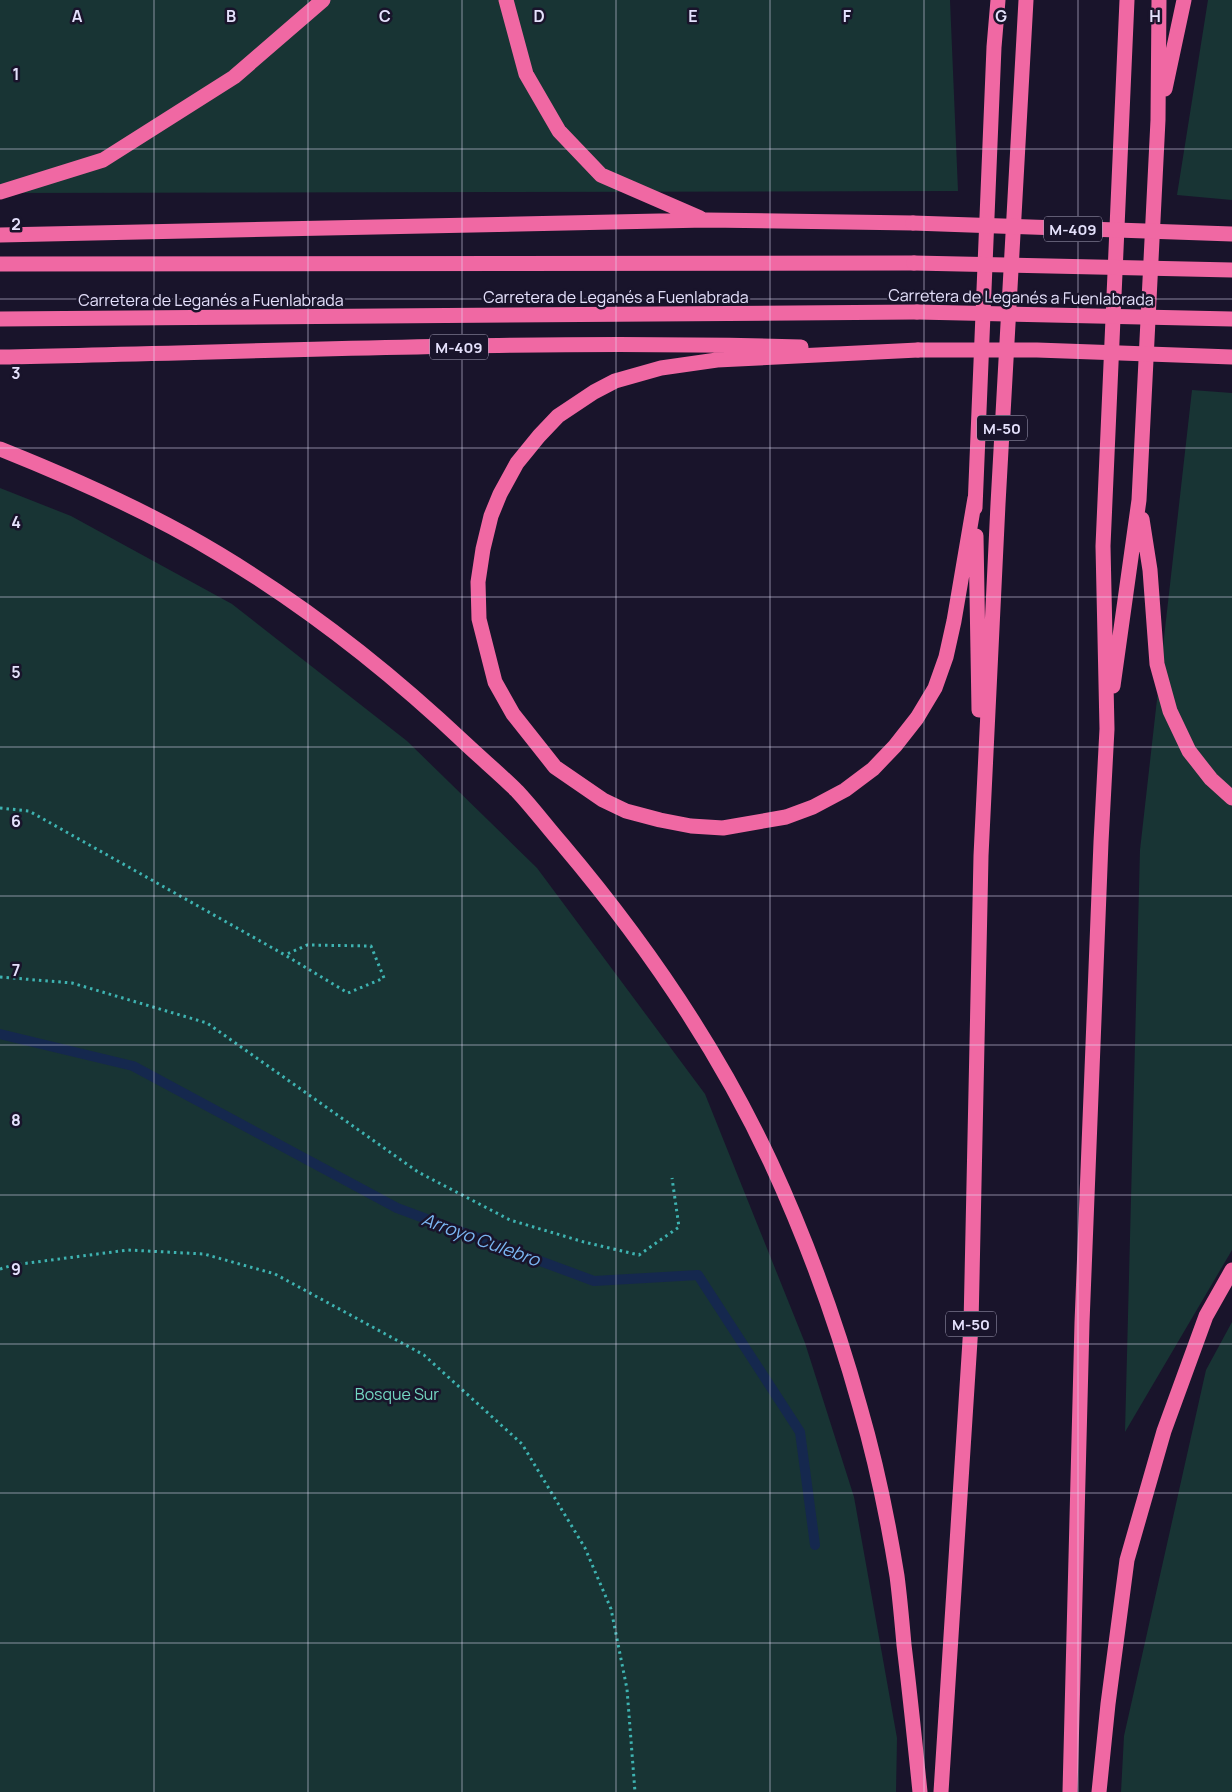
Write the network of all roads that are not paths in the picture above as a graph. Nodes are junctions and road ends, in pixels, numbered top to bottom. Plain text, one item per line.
1 (323, 0) edge
2 (506, 0) edge
3 (986, 0) edge
4 (998, 0) edge
5 (1026, 0) edge
6 (1127, 0) edge
7 (1159, 0) edge
8 (1184, 0) edge
9 (994, 47) junction
10 (1158, 120) junction
11 (0, 192) edge
12 (706, 220) junction
13 (1232, 234) edge
14 (0, 235) edge
15 (0, 264) edge
16 (1232, 270) edge
17 (0, 319) edge
18 (1232, 319) edge
19 (918, 350) junction
20 (0, 357) edge
21 (1232, 357) edge
22 (0, 449) edge
23 (975, 498) junction
24 (1139, 500) junction
25 (1107, 729) junction
26 (1232, 798) edge
27 (982, 856) junction
28 (1232, 1270) edge
29 (920, 1792) edge
30 (941, 1792) edge
31 (1070, 1792) edge
32 (1099, 1792) edge

1 - 11 highway
2 - 12 highway
3 - 9 highway
4 - 9 highway
5 - 27 highway, M-50
6 - 25 highway
7 - 10 highway
8 - 10 highway
9 - 23 highway
10 - 24 highway
12 - 13 highway, M-409, bridge
12 - 14 highway, M-409
15 - 16 highway, Carretera de Leganés a Fuenlabrada, bridge
17 - 18 highway, Carretera de Leganés a Fuenlabrada / M-409, bridge
19 - 20 highway, M-409
19 - 21 highway, M-409, bridge
19 - 23 highway
22 - 29 highway
23 - 27 highway
24 - 25 highway
24 - 26 highway
25 - 31 highway
27 - 30 highway, M-50
28 - 32 highway

